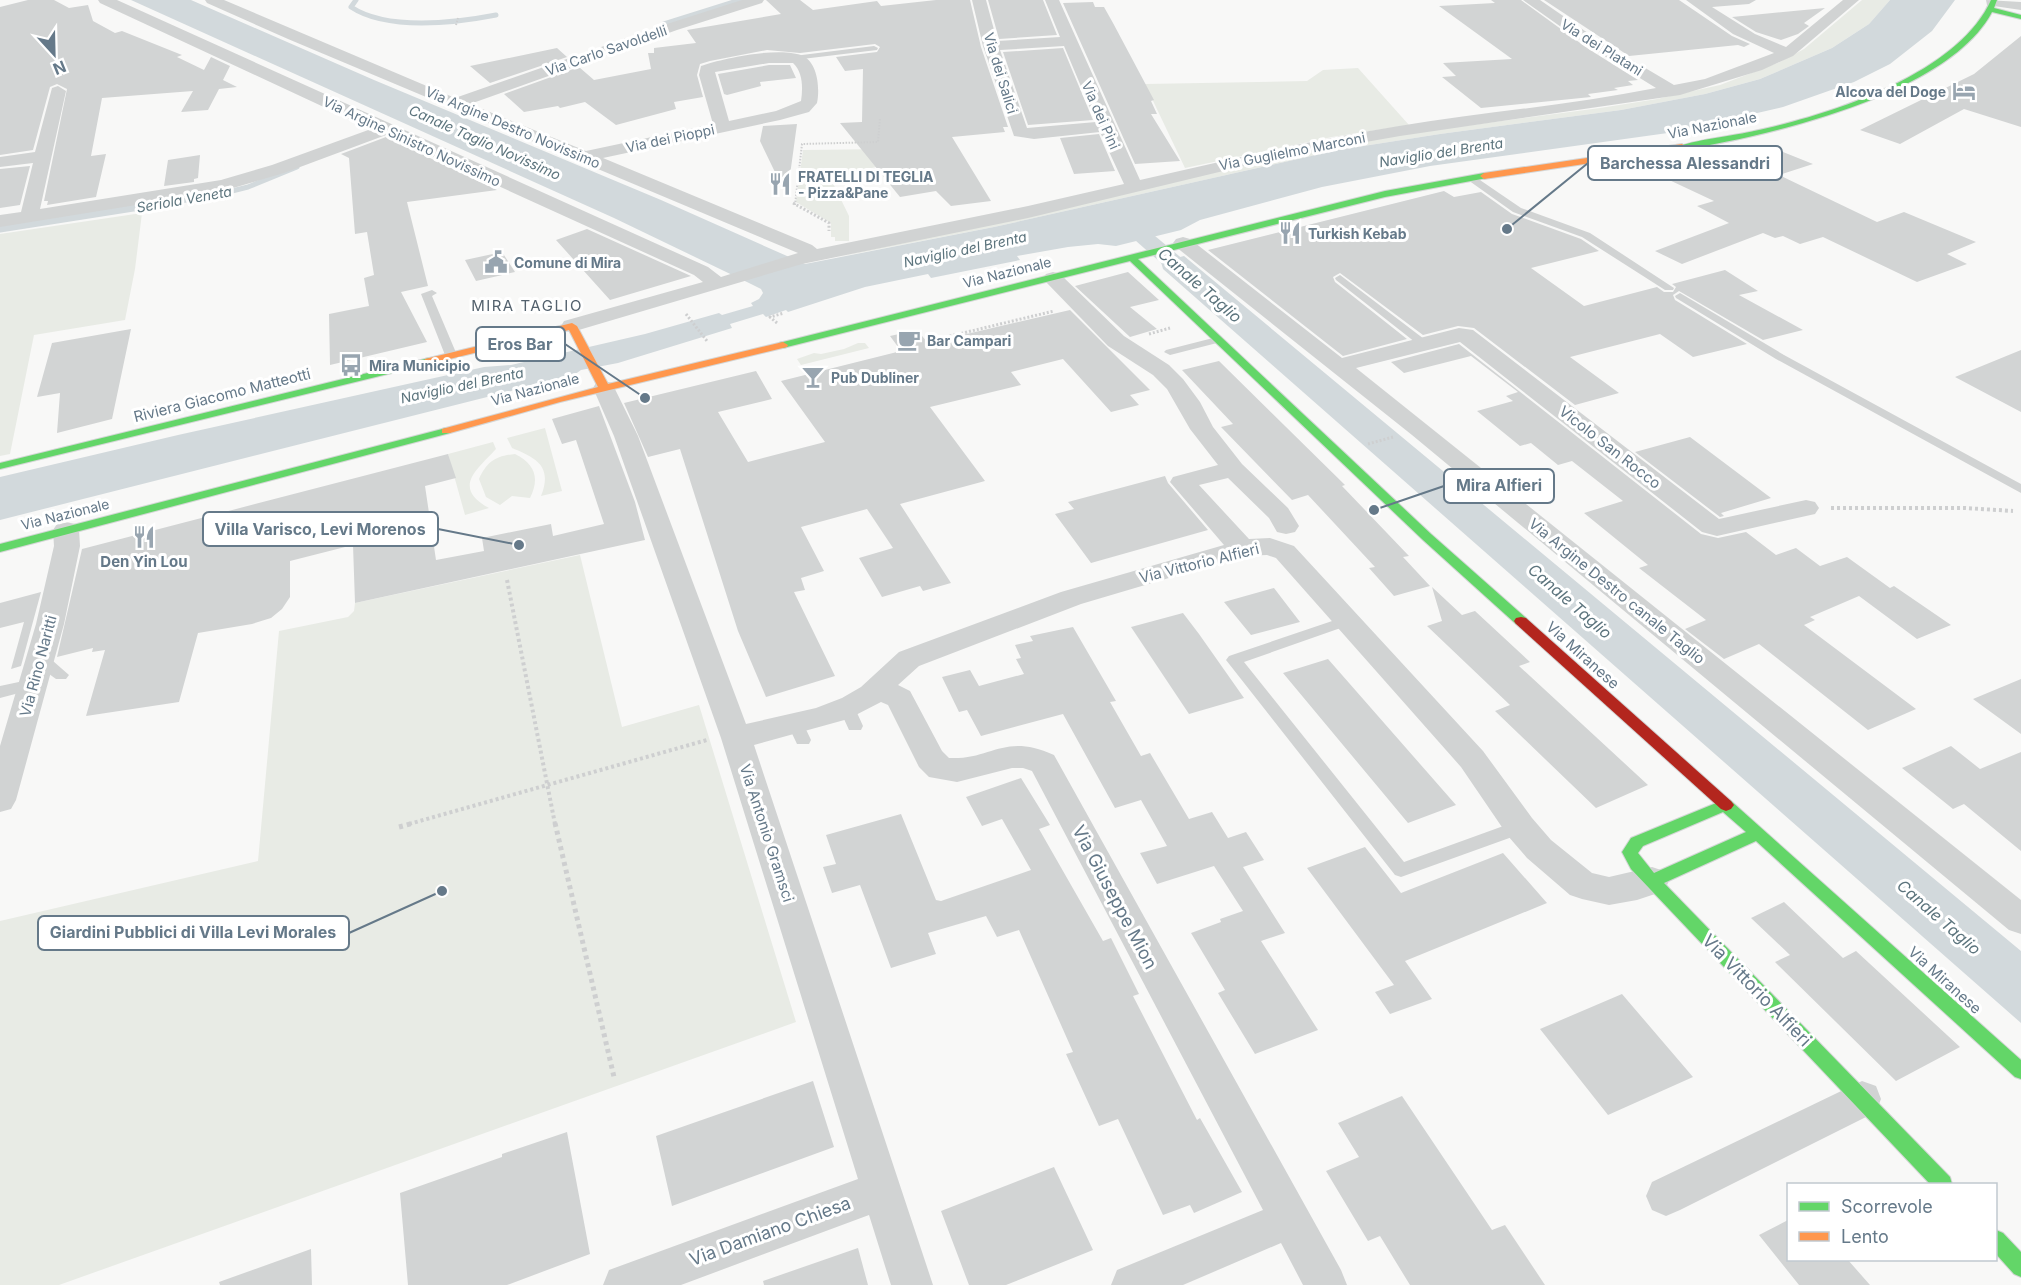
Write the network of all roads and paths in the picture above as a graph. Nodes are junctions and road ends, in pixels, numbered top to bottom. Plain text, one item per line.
1 (105, 0) edge
2 (212, 0) edge
3 (757, 0) edge
4 (979, 0) edge
5 (1052, 0) edge
6 (1531, 0) edge
7 (1540, 0) edge
8 (1749, 0) edge
9 (1852, 0) edge
10 (1696, 2) edge
11 (1991, 4) edge
12 (2018, 11) edge
13 (458, 18) dead end
14 (456, 25) dead end
15 (1069, 41) junction
16 (991, 46) junction
17 (874, 48) dead end
18 (1788, 53) junction
19 (794, 58) junction
20 (58, 91) dead end
21 (1674, 92) junction
22 (456, 103) junction
23 (880, 117) dead end
24 (1105, 126) junction
25 (722, 127) junction
26 (387, 129) junction
27 (42, 156) junction
28 (584, 157) junction
29 (0, 162) edge
30 (1471, 178) junction
31 (1136, 186) junction
32 (534, 197) junction
33 (515, 204) dead end
34 (29, 217) junction
35 (0, 221) edge
36 (828, 236) dead end
37 (1180, 244) junction
38 (1136, 255) junction
39 (805, 257) junction
40 (1053, 278) junction
41 (1340, 278) dead end
42 (728, 282) junction
43 (1669, 288) dead end
44 (432, 293) dead end
45 (1680, 296) dead end
46 (1078, 306) junction
47 (684, 312) dead end
48 (784, 313) dead end
49 (776, 323) dead end
50 (576, 334) junction
51 (704, 337) dead end
52 (934, 340) dead end
53 (1217, 340) junction
54 (1424, 344) junction
55 (451, 355) junction
56 (1160, 356) junction
57 (1337, 366) junction
58 (599, 378) junction
59 (1396, 436) dead end
60 (1358, 447) dead end
61 (0, 466) edge
62 (1245, 474) junction
63 (2021, 489) edge
64 (1806, 508) joint
65 (2013, 511) dead end
66 (1286, 526) dead end
67 (66, 530) junction
68 (0, 548) edge
69 (1242, 548) junction
70 (507, 580) dead end
71 (1347, 621) junction
72 (44, 675) junction
73 (878, 688) junction
74 (0, 692) edge
75 (723, 739) junction
76 (546, 785) junction
77 (0, 800) edge
78 (1724, 805) junction
79 (399, 827) dead end
80 (1520, 827) junction
81 (1757, 834) junction
82 (1652, 881) junction
83 (2021, 920) edge
84 (2021, 1071) edge
85 (614, 1077) dead end
86 (1862, 1099) junction
87 (1941, 1183) edge
88 (882, 1190) junction
89 (1666, 1196) dead end
90 (1290, 1219) junction
91 (1997, 1242) edge
92 (2021, 1267) edge
93 (624, 1285) edge
94 (912, 1285) edge
95 (1132, 1285) edge
96 (1326, 1285) edge

1 - 26 street, Via Argine Sinistro Novissimo
2 - 22 street, Via Argine Destro Novissimo
3 - 22 street, Via Carlo Savoldelli
4 - 16 street, Via dei Salici
5 - 15 street, Via dei Pini
6 - 7 street, Via dei Platani
6 - 21 street, Via dei Platani
8 - 10 street
9 - 18 street, Via Guglielmo Marconi
10 - 18 street
11 - 12 street
11 - 30 main road, Via Nazionale
13 - 14 path
15 - 16 street
15 - 24 street, Via dei Pini
16 - 24 street, Via dei Salici
17 - 19 lane, Via dei Pioppi
18 - 21 street, Via Guglielmo Marconi
19 - 25 street, Via dei Pioppi
19 - 25 street, Via dei Pioppi
20 - 27 street
21 - 31 street, Via Guglielmo Marconi
22 - 28 street, Via Argine Destro Novissimo
23 - 36 path
24 - 31 street, Via dei Pini
25 - 28 street, Via dei Pioppi
26 - 32 street, Via Argine Sinistro Novissimo
26 - 34 street
27 - 29 street
27 - 34 street
28 - 39 street, Via Argine Destro Novissimo
30 - 37 main road, Via Nazionale
30 - 43 lane
31 - 39 street, Via Guglielmo Marconi
32 - 33 street
32 - 42 street, Via Argine Sinistro Novissimo
34 - 35 street
37 - 38 main road, Via Nazionale
37 - 57 street, Via Argine Destro canale Taglio
38 - 40 main road, Via Nazionale
38 - 53 main road, Via Miranese
39 - 42 street, Via Guglielmo Marconi
40 - 46 street
40 - 58 main road, Via Nazionale
41 - 54 lane
42 - 50 street, Via Guglielmo Marconi
44 - 55 lane
45 - 63 lane
46 - 52 path
46 - 56 street
47 - 51 path
48 - 49 path
50 - 55 main road, Riviera Giacomo Matteotti
50 - 58 main road
53 - 56 lane
53 - 78 main road, Via Miranese
54 - 57 street, Vicolo San Rocco
54 - 64 street, Vicolo San Rocco
55 - 61 main road, Riviera Giacomo Matteotti
56 - 62 street
57 - 83 street, Via Argine Destro canale Taglio
58 - 67 main road, Via Nazionale
58 - 75 street, Via Antonio Gramsci
59 - 60 path
62 - 66 street
62 - 69 street
64 - 65 path
67 - 68 main road, Via Nazionale
67 - 72 street, Via Rino Naritti
69 - 71 street, Via Vittorio Alfieri
69 - 73 street, Via Vittorio Alfieri
70 - 76 path
71 - 80 street, Via Vittorio Alfieri
71 - 80 lane
72 - 74 lane
72 - 77 street, Via Rino Naritti
73 - 75 street, Via Vittorio Alfieri
73 - 90 street, Via Giuseppe Mion
75 - 76 path
75 - 88 street, Via Antonio Gramsci
76 - 79 path
76 - 85 path
78 - 81 main road, Via Miranese
78 - 82 main road, Via Vittorio Alfieri
80 - 82 street, Via Vittorio Alfieri
81 - 82 main road, Via Vittorio Alfieri
81 - 84 main road, Via Miranese
82 - 86 main road, Via Vittorio Alfieri
86 - 87 main road, Via Vittorio Alfieri
86 - 89 street
88 - 93 street, Via Damiano Chiesa
88 - 94 street, Via Antonio Gramsci
90 - 95 street
90 - 96 street, Via Giuseppe Mion
91 - 92 main road

